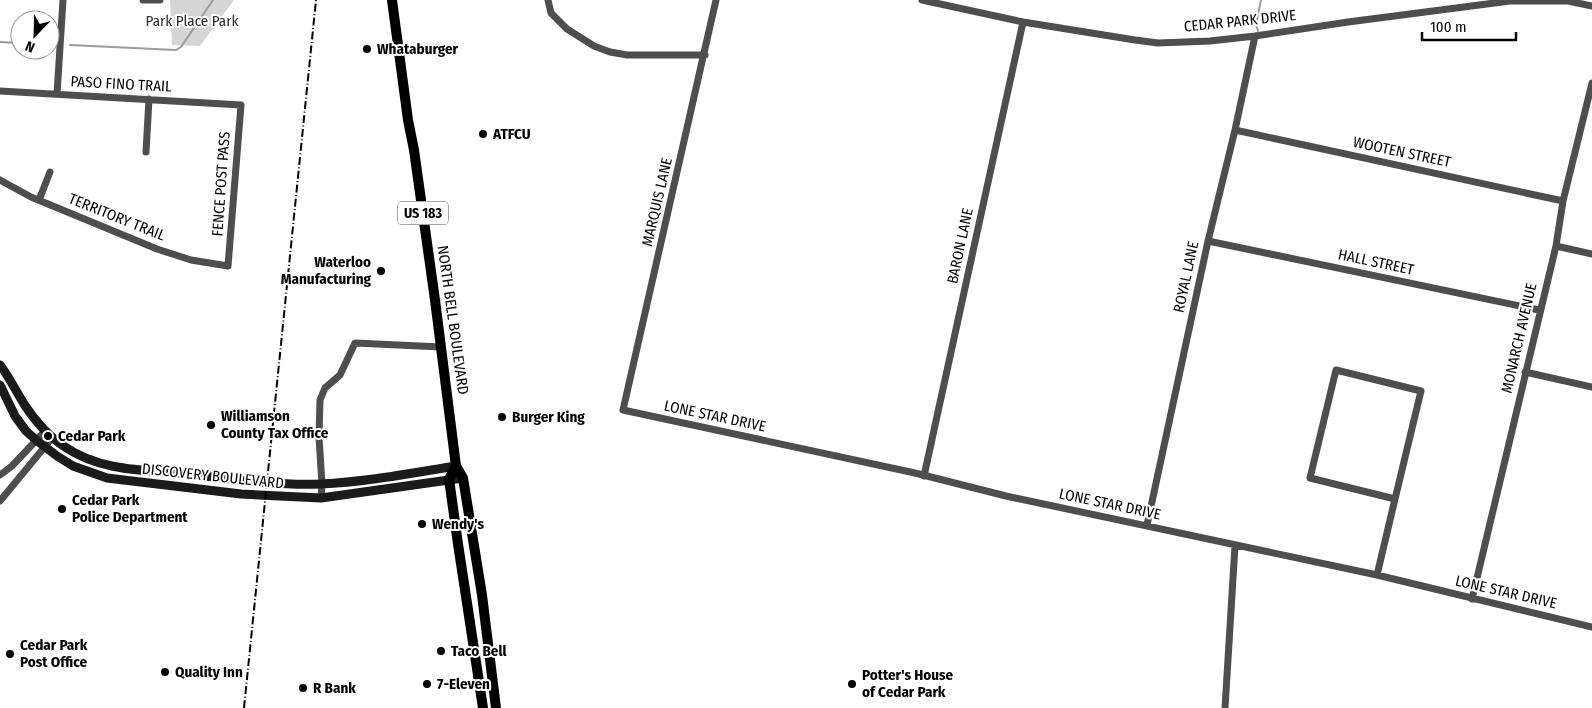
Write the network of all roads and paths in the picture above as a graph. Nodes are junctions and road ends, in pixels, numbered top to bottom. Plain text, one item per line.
1 (63, 0) edge
2 (142, 0) edge
3 (392, 0) edge
4 (548, 0) edge
5 (716, 0) edge
6 (922, 0) edge
7 (160, 1) edge
8 (1592, 6) edge
9 (1023, 22) junction
10 (1255, 36) junction
11 (705, 56) junction
12 (1592, 83) edge
13 (0, 91) edge
14 (57, 94) junction
15 (149, 100) junction
16 (241, 105) joint
17 (1236, 130) junction
18 (146, 152) dead end
19 (50, 172) dead end
20 (0, 180) edge
21 (39, 200) junction
22 (1563, 202) junction
23 (1208, 241) junction
24 (1556, 246) junction
25 (1592, 254) edge
26 (228, 266) joint
27 (1539, 310) junction
28 (441, 347) junction
29 (0, 365) edge
30 (1525, 372) junction
31 (0, 385) edge
32 (1592, 387) edge
33 (623, 410) joint
34 (49, 435) junction
35 (36, 440) junction
36 (44, 448) junction
37 (456, 466) junction
38 (0, 475) edge
39 (924, 476) junction
40 (462, 478) junction
41 (450, 479) junction
42 (322, 484) junction
43 (321, 498) junction
44 (1396, 499) junction
45 (0, 501) edge
46 (1147, 525) junction
47 (1235, 546) junction
48 (1377, 575) junction
49 (1472, 599) junction
50 (1592, 627) edge
51 (482, 697) junction
52 (497, 707) edge
53 (478, 708) edge
54 (483, 708) edge
55 (1225, 708) edge

1 - 14 street
2 - 7 street
3 - 28 main road, NORTH BELL BOULEVARD / US 183
4 - 11 street
5 - 11 street, MARQUIS LANE
6 - 9 street, CEDAR PARK DRIVE
8 - 10 street, CEDAR PARK DRIVE
9 - 10 street, CEDAR PARK DRIVE
9 - 39 street, BARON LANE
10 - 17 street, ROYAL LANE
11 - 33 street, MARQUIS LANE
12 - 22 street, MONARCH AVENUE
13 - 14 street, PASO FINO TRAIL
14 - 15 street, PASO FINO TRAIL
15 - 16 street, PASO FINO TRAIL
15 - 18 street
16 - 26 street, FENCE POST PASS
17 - 22 street, WOOTEN STREET
17 - 23 street, ROYAL LANE
19 - 21 street
20 - 21 street, TERRITORY TRAIL
21 - 26 street, TERRITORY TRAIL
22 - 24 street, MONARCH AVENUE
23 - 27 street, HALL STREET
23 - 46 street, ROYAL LANE
24 - 25 street
24 - 27 street, MONARCH AVENUE
27 - 30 street, MONARCH AVENUE
28 - 37 main road, NORTH BELL BOULEVARD / US 183
28 - 42 street
29 - 34 street, DISCOVERY BOULEVARD
30 - 32 street
30 - 49 street, MONARCH AVENUE
31 - 35 street, DISCOVERY BOULEVARD
33 - 39 street, LONE STAR DRIVE
34 - 35 street
34 - 36 street
34 - 42 street, DISCOVERY BOULEVARD
35 - 36 street, DISCOVERY BOULEVARD
35 - 38 street
36 - 43 street, DISCOVERY BOULEVARD
36 - 45 street
37 - 40 main road, NORTH BELL BOULEVARD / US 183
37 - 41 main road
37 - 42 street, DISCOVERY BOULEVARD
39 - 46 street, LONE STAR DRIVE
40 - 41 street, DISCOVERY BOULEVARD
40 - 52 main road, NORTH BELL BOULEVARD / US 183
41 - 43 street, DISCOVERY BOULEVARD
41 - 51 main road
42 - 43 street
44 - 44 street
44 - 48 street
46 - 47 street, LONE STAR DRIVE
47 - 48 street, LONE STAR DRIVE
47 - 55 street
48 - 49 street, LONE STAR DRIVE
49 - 50 street, LONE STAR DRIVE
51 - 53 main road
51 - 54 main road

